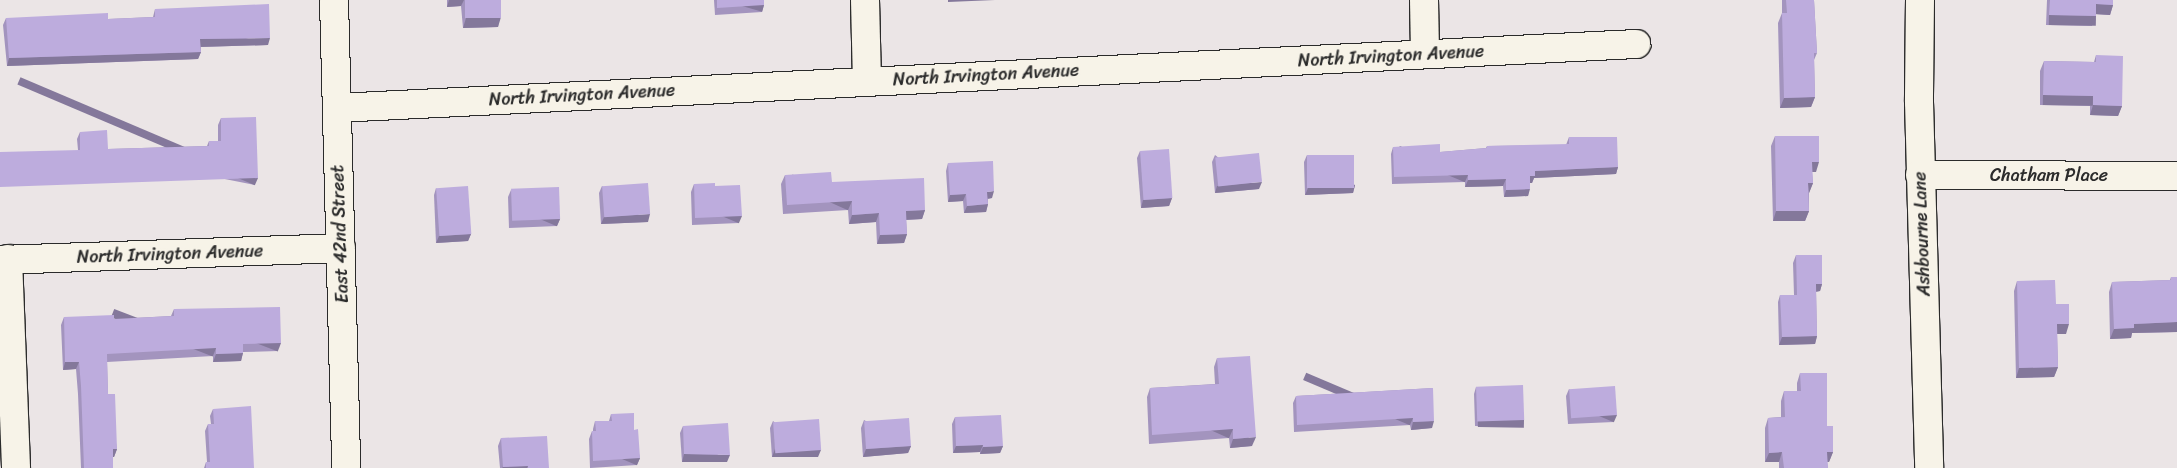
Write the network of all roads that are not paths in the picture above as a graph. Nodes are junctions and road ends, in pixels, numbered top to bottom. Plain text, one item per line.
1 (334, 0) edge
2 (865, 0) edge
3 (1424, 0) edge
4 (1920, 0) edge
5 (1636, 44) dead end
6 (1425, 54) junction
7 (867, 81) junction
8 (337, 108) junction
9 (1920, 175) junction
10 (2177, 176) edge
11 (341, 248) junction
12 (4, 260) edge
13 (16, 468) edge
14 (346, 468) edge
15 (1929, 468) edge

1 - 8 street, East 42nd Street
2 - 7 street
3 - 6 street
4 - 9 street, Ashbourne Lane
5 - 6 street, North Irvington Avenue
6 - 7 street, North Irvington Avenue
7 - 8 street, North Irvington Avenue
8 - 11 street, East 42nd Street
9 - 10 street, Chatham Place
9 - 15 street, Ashbourne Lane
11 - 12 street, North Irvington Avenue
11 - 14 street, East 42nd Street
12 - 13 street

